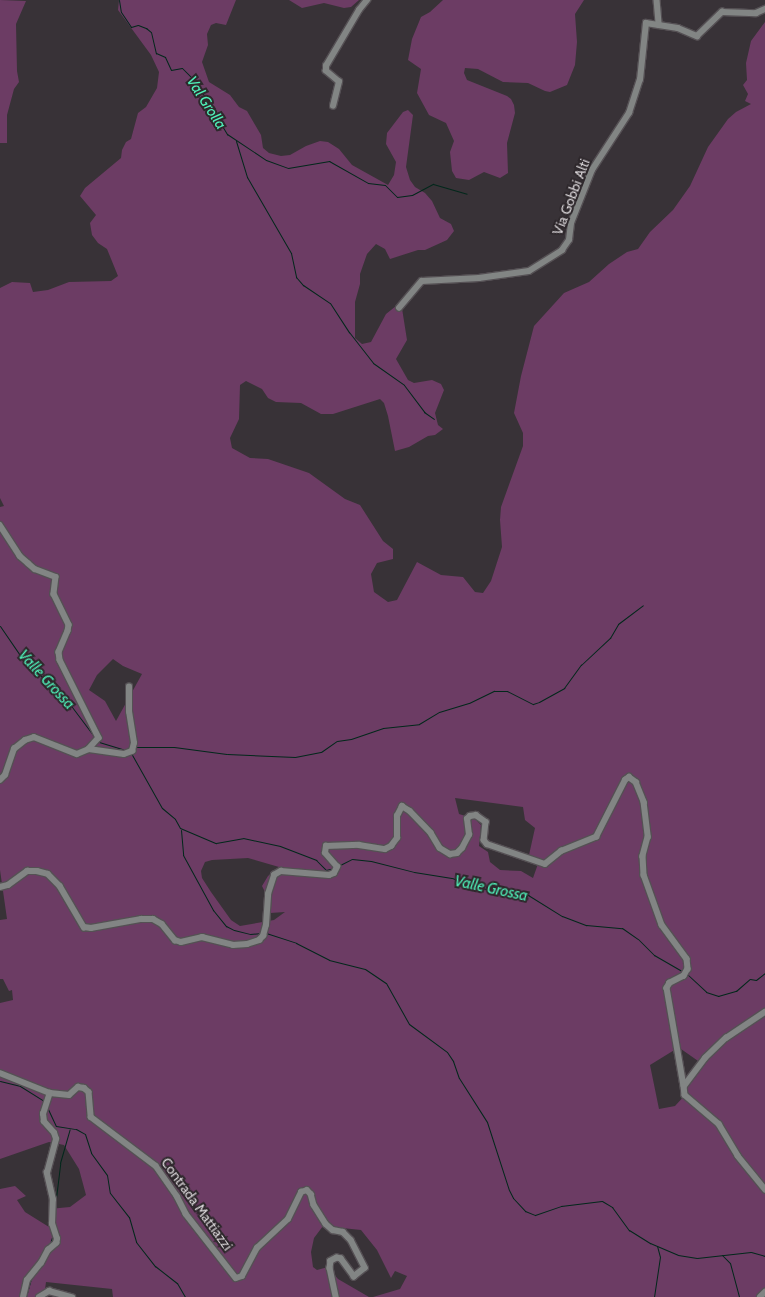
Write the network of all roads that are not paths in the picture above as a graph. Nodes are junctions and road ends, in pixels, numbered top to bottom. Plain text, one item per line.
1 (367, 0) edge
2 (657, 0) edge
3 (765, 9) edge
4 (659, 25) junction
5 (333, 106) dead end
6 (399, 308) dead end
7 (0, 525) edge
8 (129, 687) dead end
9 (89, 749) junction
10 (0, 780) edge
11 (0, 887) edge
12 (765, 1012) edge
13 (0, 1073) edge
14 (684, 1086) junction
15 (50, 1093) junction
16 (765, 1189) edge
17 (765, 1292) edge
18 (23, 1297) edge
19 (40, 1297) edge
20 (72, 1297) edge
21 (336, 1297) edge
22 (760, 1297) edge

1 - 5 street
2 - 4 street
3 - 4 street
4 - 6 street, Via Gobbi Alti
7 - 9 street
8 - 9 street
9 - 10 street
11 - 14 street
12 - 14 street
13 - 15 street
14 - 16 street
15 - 18 street
15 - 21 street, Contrada Mattiazzi
17 - 22 street
19 - 20 street

